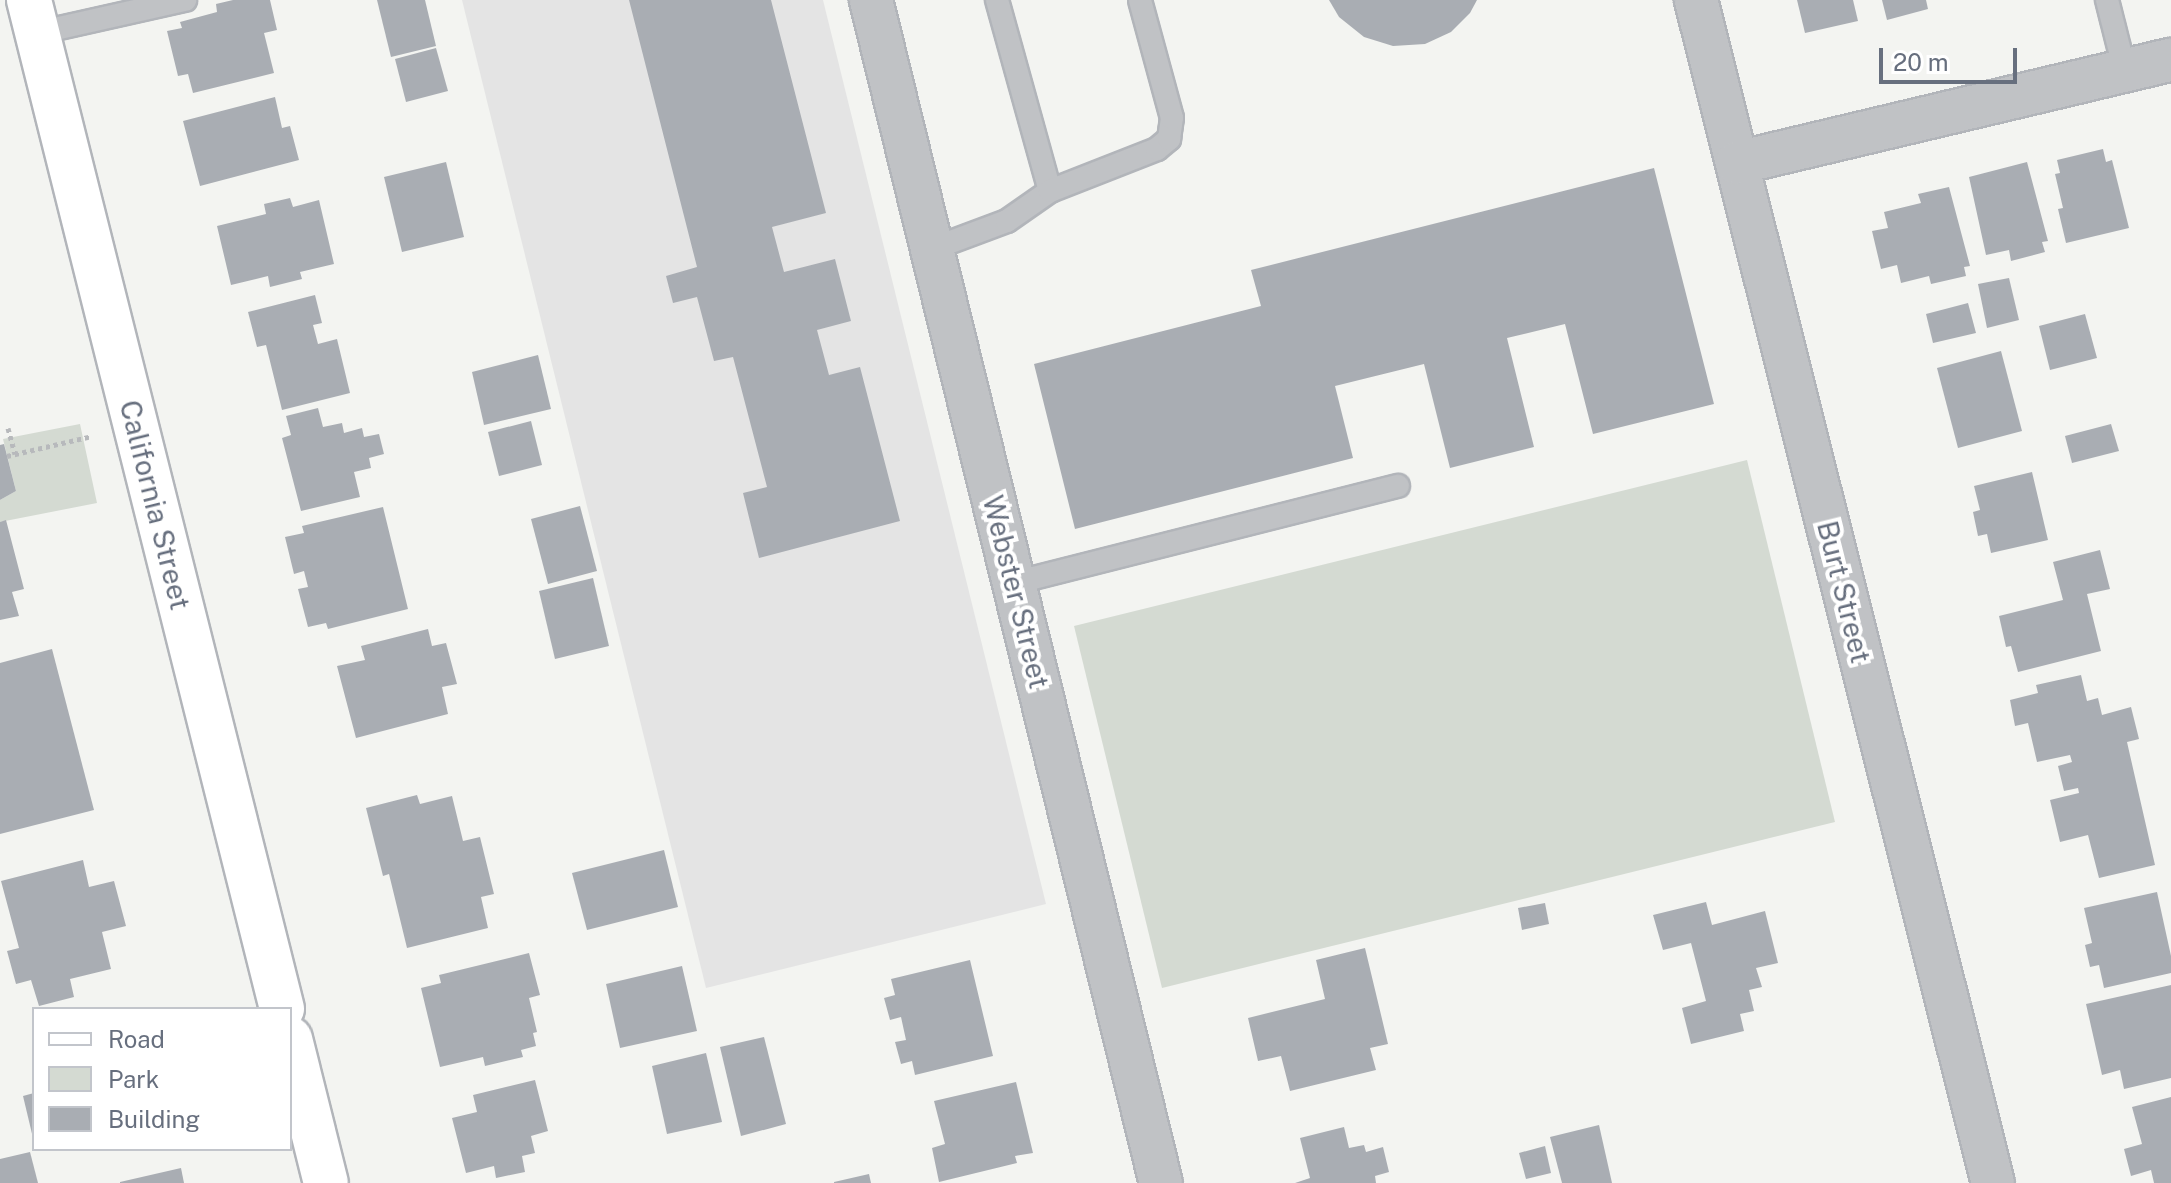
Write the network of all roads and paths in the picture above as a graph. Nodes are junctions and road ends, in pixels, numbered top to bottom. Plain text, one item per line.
1 (185, 0) edge
2 (871, 0) edge
3 (997, 0) edge
4 (1140, 0) edge
5 (1696, 0) edge
6 (2107, 0) edge
7 (33, 17) edge
8 (2171, 60) edge
9 (2125, 71) junction
10 (1737, 163) junction
11 (1050, 191) junction
12 (932, 249) junction
13 (8, 428) dead end
14 (73, 441) dead end
15 (15, 454) junction
16 (7, 456) dead end
17 (1398, 486) dead end
18 (1014, 583) junction
19 (281, 1007) edge
20 (292, 1047) edge
21 (326, 1183) edge
22 (1161, 1183) edge
23 (1993, 1183) edge

1 - 7 lane
2 - 12 street, Webster Street
3 - 11 lane
4 - 11 lane
5 - 10 street, Burt Street
6 - 9 lane
7 - 19 street, California Street
8 - 9 street
9 - 10 street
10 - 23 street, Burt Street
11 - 12 lane
12 - 18 street, Webster Street
13 - 15 path
14 - 15 path
15 - 16 path
17 - 18 lane
18 - 22 street, Webster Street
20 - 21 street

